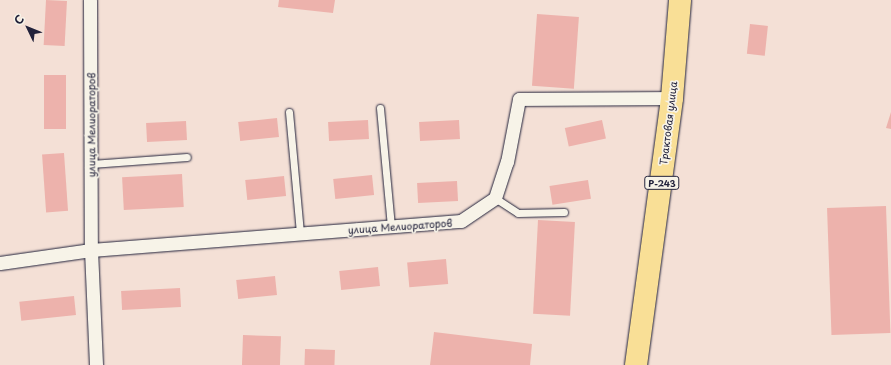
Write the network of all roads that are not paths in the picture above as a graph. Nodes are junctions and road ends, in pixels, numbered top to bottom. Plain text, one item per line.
1 (90, 0) edge
2 (680, 0) edge
3 (672, 98) junction
4 (380, 108) dead end
5 (289, 112) dead end
6 (187, 158) dead end
7 (91, 164) junction
8 (495, 198) junction
9 (564, 212) dead end
10 (391, 227) junction
11 (300, 234) junction
12 (91, 250) junction
13 (0, 263) edge
14 (96, 365) edge
15 (636, 365) edge

1 - 7 street, улица Мелиораторов
2 - 3 highway, Трактовая улица / Р-243
3 - 8 street
3 - 15 highway, Трактовая улица / Р-243
4 - 10 lane
5 - 11 lane
6 - 7 lane
7 - 12 street, улица Мелиораторов
8 - 9 lane
8 - 10 street, улица Мелиораторов
10 - 11 street, улица Мелиораторов
11 - 12 street, улица Мелиораторов
12 - 13 street
12 - 14 street, улица Мелиораторов

